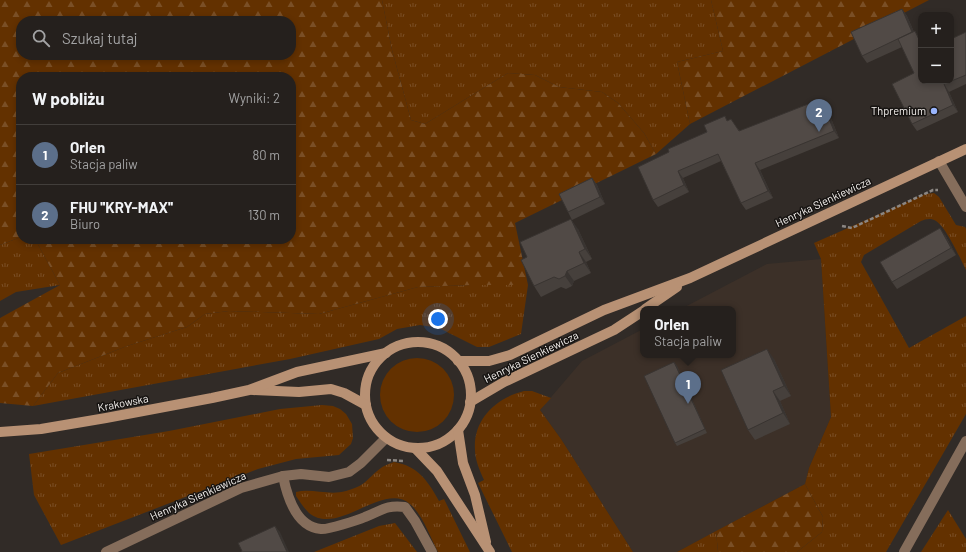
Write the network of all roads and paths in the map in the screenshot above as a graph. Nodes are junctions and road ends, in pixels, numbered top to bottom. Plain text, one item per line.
1 (966, 149) edge
2 (939, 161) junction
3 (938, 190) dead end
4 (966, 207) edge
5 (852, 228) dead end
6 (690, 278) junction
7 (650, 306) edge
8 (640, 313) edge
9 (386, 353) junction
10 (458, 361) junction
11 (249, 390) junction
12 (470, 402) junction
13 (366, 405) junction
14 (458, 430) junction
15 (0, 432) edge
16 (386, 438) junction
17 (966, 441) edge
18 (415, 448) junction
19 (283, 476) junction
20 (489, 550) edge
21 (106, 552) edge
22 (432, 552) edge
23 (904, 552) edge

1 - 2 main road, Henryka Sienkiewicza
2 - 4 street
2 - 6 main road, Henryka Sienkiewicza
3 - 5 path
6 - 7 main road, Henryka Sienkiewicza
6 - 10 main road, Henryka Sienkiewicza
8 - 12 main road, Henryka Sienkiewicza
9 - 10 main road
9 - 11 main road, Krakowska
9 - 13 main road
10 - 12 main road
11 - 13 main road, Krakowska
11 - 15 main road, Krakowska
12 - 14 main road
13 - 16 main road
14 - 18 main road
14 - 20 main road
16 - 18 main road
16 - 19 street, Henryka Sienkiewicza
17 - 23 street
18 - 20 main road
19 - 21 street, Henryka Sienkiewicza
19 - 22 street

